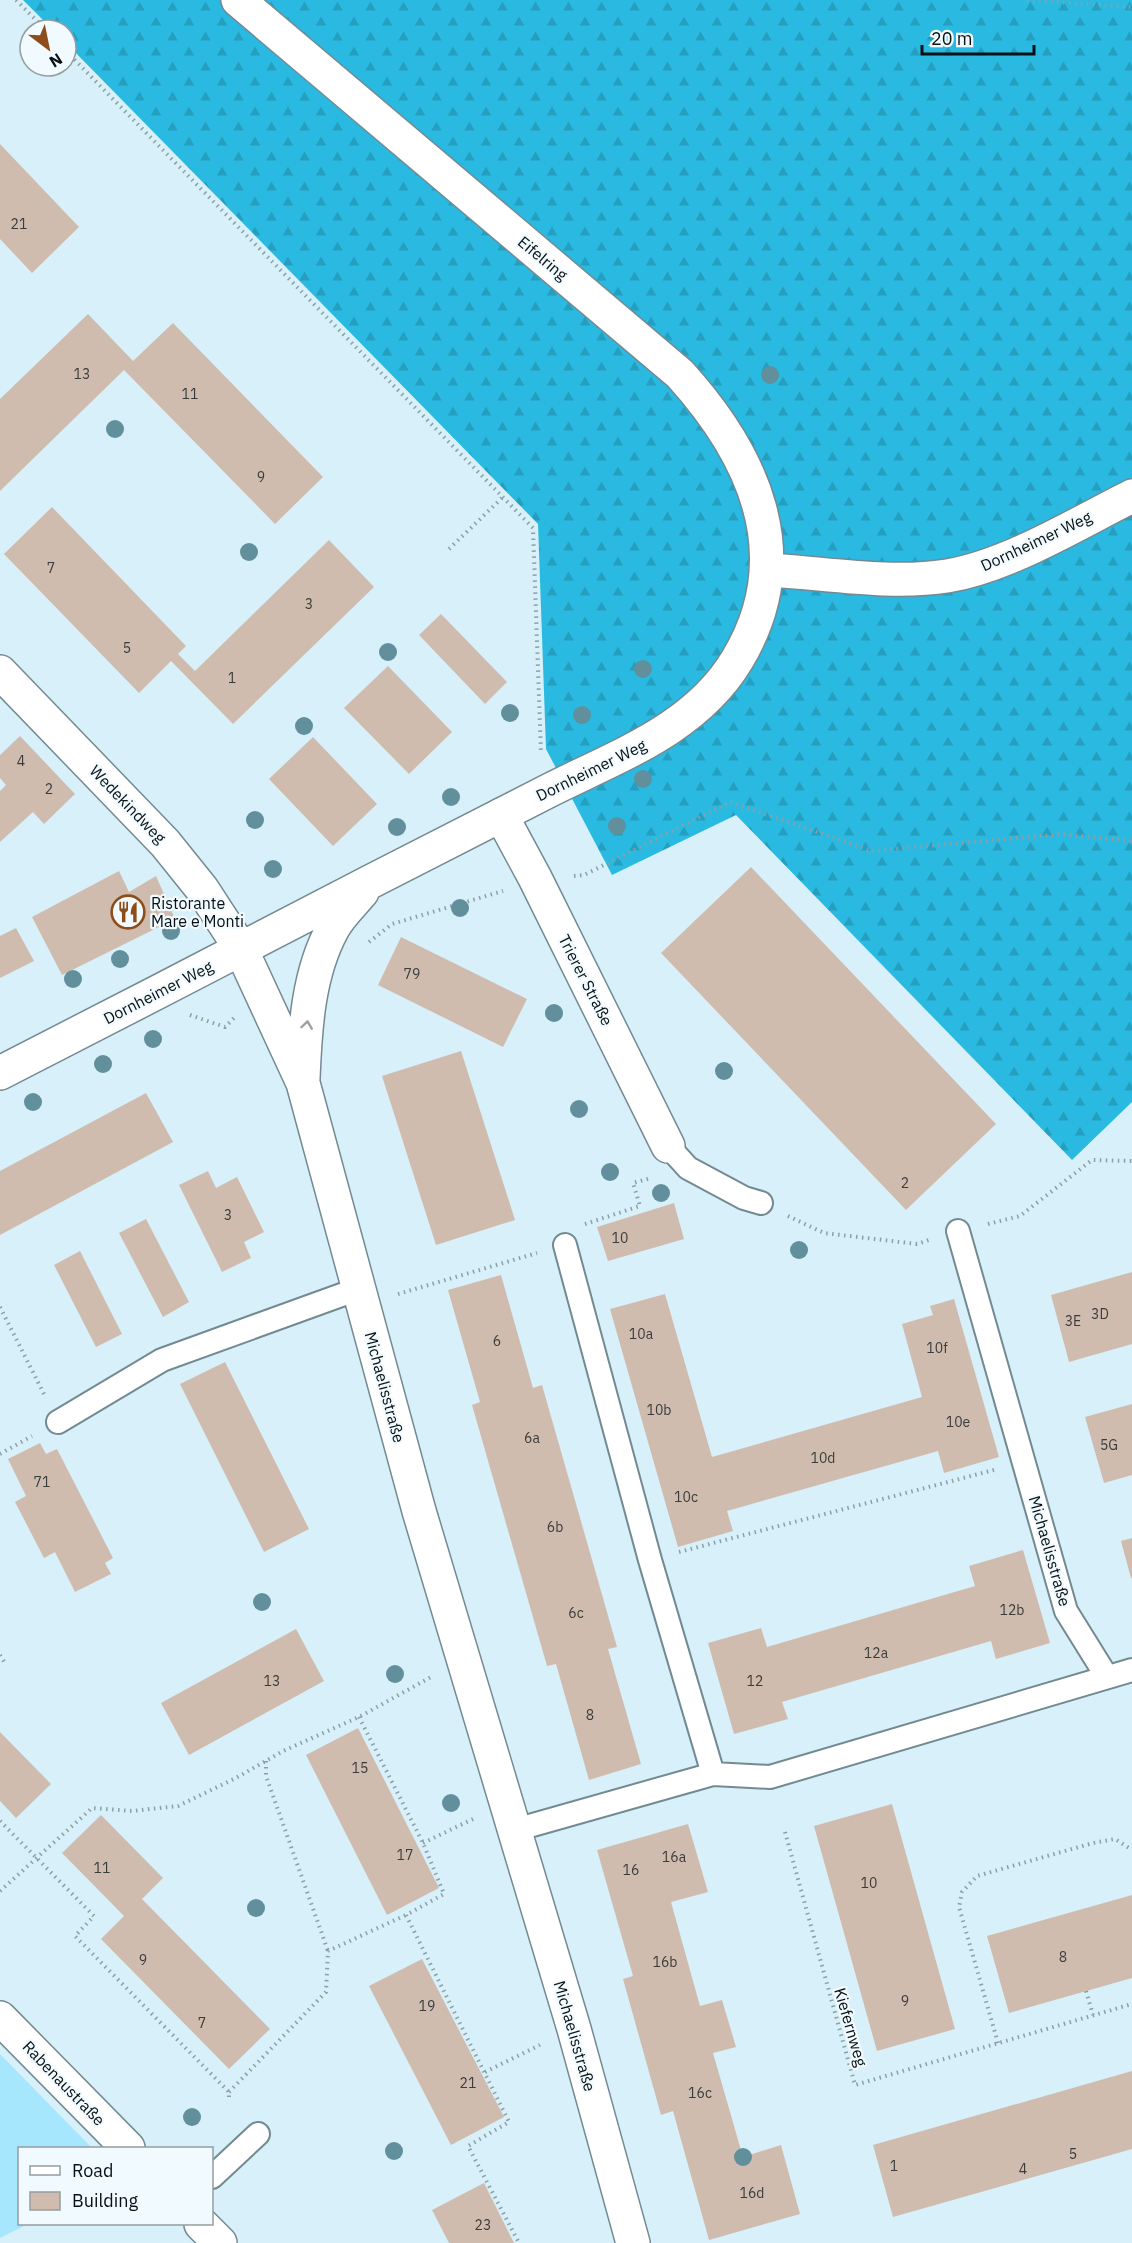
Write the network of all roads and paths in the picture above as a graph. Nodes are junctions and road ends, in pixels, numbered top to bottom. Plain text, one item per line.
1 (16, 0) edge
2 (238, 0) edge
3 (1028, 0) edge
4 (1132, 7) edge
5 (33, 18) edge
6 (78, 63) edge
7 (1132, 496) edge
8 (503, 497) junction
9 (449, 549) dead end
10 (768, 570) junction
11 (0, 672) edge
12 (554, 789) junction
13 (501, 815) junction
14 (1132, 841) edge
15 (535, 878) junction
16 (369, 882) junction
17 (364, 946) dead end
18 (241, 949) junction
19 (188, 1015) dead end
20 (225, 1027) dead end
21 (0, 1073) edge
22 (303, 1083) junction
23 (668, 1146) joint
24 (1132, 1161) edge
25 (633, 1183) dead end
26 (761, 1203) joint
27 (958, 1231) junction
28 (565, 1245) junction
29 (360, 1297) junction
30 (0, 1307) edge
31 (58, 1422) junction
32 (0, 1454) edge
33 (1024, 1462) junction
34 (650, 1560) junction
35 (0, 1655) edge
36 (464, 1659) junction
37 (5, 1663) dead end
38 (1132, 1670) edge
39 (1107, 1677) junction
40 (359, 1717) junction
41 (266, 1761) junction
42 (713, 1774) junction
43 (511, 1816) junction
44 (0, 1821) edge
45 (785, 1832) dead end
46 (423, 1843) junction
47 (1132, 1850) edge
48 (36, 1858) junction
49 (0, 1891) edge
50 (405, 1915) junction
51 (328, 1951) junction
52 (1086, 1991) dead end
53 (1132, 2004) edge
54 (1094, 2015) junction
55 (0, 2018) edge
56 (574, 2029) junction
57 (998, 2043) junction
58 (485, 2072) junction
59 (229, 2092) junction
60 (230, 2101) dead end
61 (258, 2134) dead end
62 (127, 2147) edge
63 (213, 2176) edge
64 (203, 2225) edge
65 (220, 2243) edge
66 (519, 2243) edge
67 (633, 2243) edge

1 - 5 path
2 - 10 street, Eifelring
3 - 4 path
6 - 8 path
7 - 10 street, Dornheimer Weg
8 - 9 path
8 - 12 path
10 - 12 street, Dornheimer Weg
11 - 18 street, Wedekindweg
12 - 13 street, Dornheimer Weg
13 - 15 street, Trierer Straße
13 - 16 street, Dornheimer Weg
14 - 15 path
15 - 17 path
15 - 23 street, Trierer Straße
16 - 18 street, Dornheimer Weg
22 -> 16 street
18 - 21 street, Dornheimer Weg
18 - 22 street, Michaelisstraße
19 - 20 path
22 - 29 street, Michaelisstraße
23 - 26 lane
24 - 27 path
25 - 28 path
26 - 27 path
27 - 33 lane, Michaelisstraße
28 - 29 path
28 - 34 lane
29 - 31 lane
29 - 36 street, Michaelisstraße
30 - 31 path
31 - 32 path
33 - 34 path
33 - 39 lane, Michaelisstraße
34 - 42 lane
35 - 37 path
36 - 40 path
36 - 43 street, Michaelisstraße
38 - 39 lane
39 - 42 lane
40 - 41 path
40 - 46 path
41 - 48 path
41 - 51 path
42 - 43 lane
43 - 46 path
43 - 56 street, Michaelisstraße
44 - 48 path
45 - 57 path, Kiefernweg
46 - 50 path
47 - 57 path
48 - 49 path
48 - 59 path
50 - 51 path
50 - 58 path
51 - 59 path
52 - 54 path
53 - 54 path, Kiefernweg
54 - 57 path, Kiefernweg
55 - 62 street, Rabenaustraße
56 - 58 path
56 - 67 street, Michaelisstraße
58 - 66 path
59 - 60 path
61 - 63 lane
64 - 65 street

